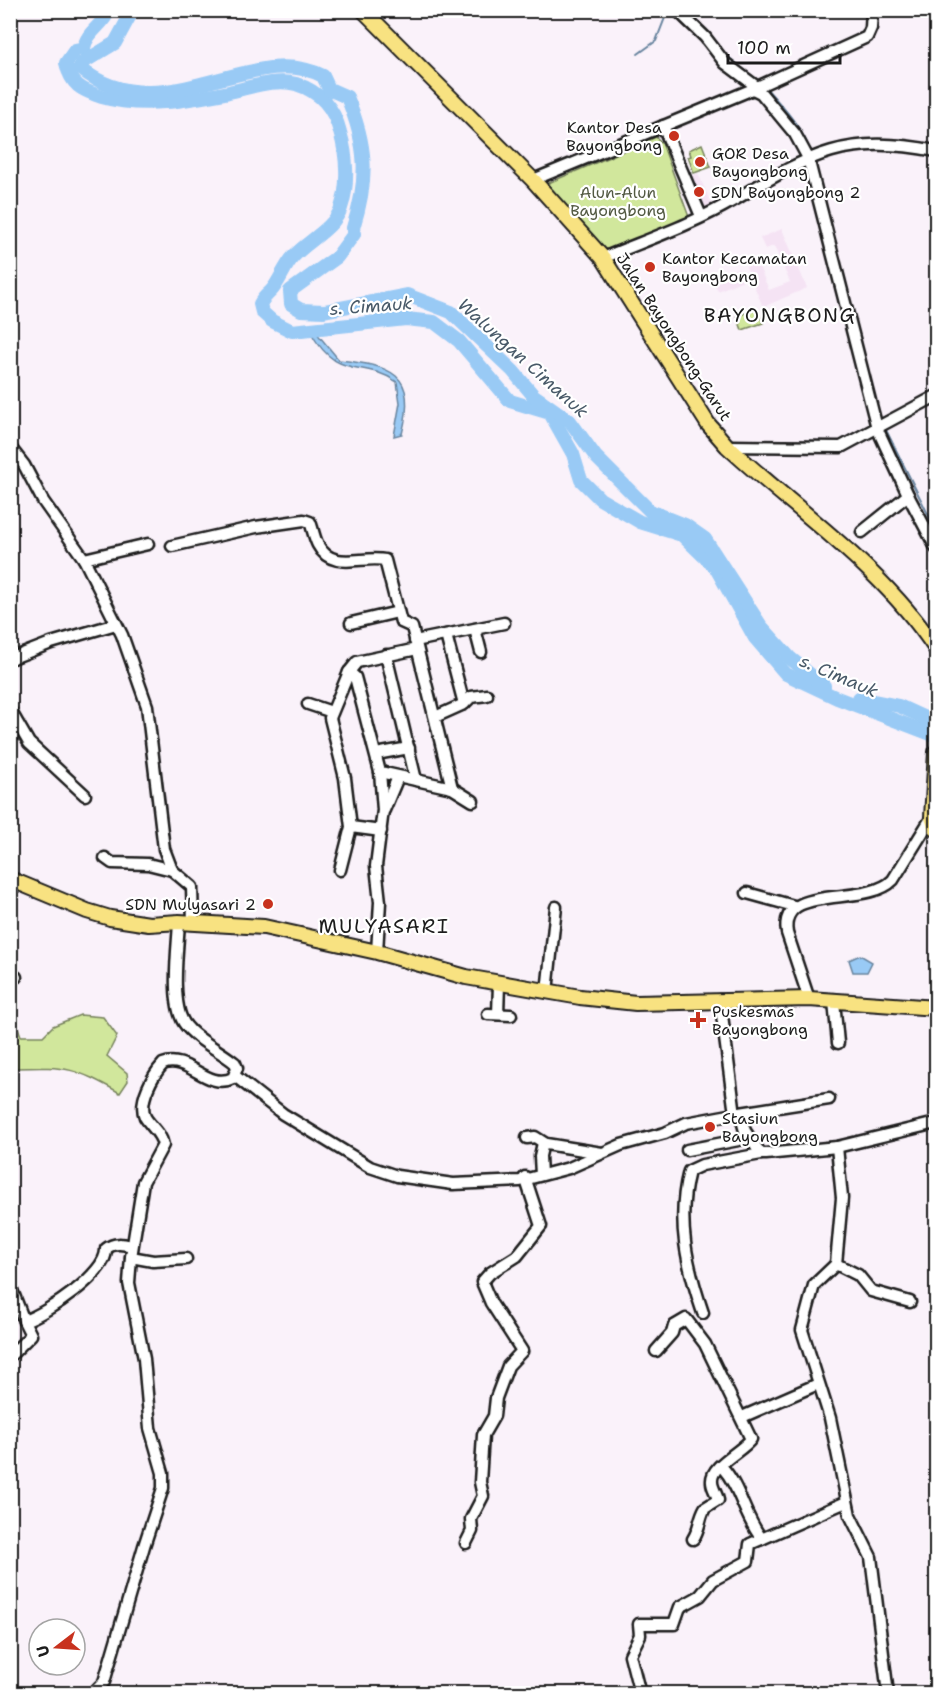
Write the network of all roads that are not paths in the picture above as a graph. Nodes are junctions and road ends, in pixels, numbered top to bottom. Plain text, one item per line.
1 (363, 10) edge
2 (676, 10) edge
3 (872, 10) edge
4 (760, 86) junction
5 (663, 126) junction
6 (936, 150) edge
7 (812, 156) junction
8 (533, 180) junction
9 (701, 216) junction
10 (603, 258) junction
11 (936, 396) edge
12 (878, 427) junction
13 (727, 446) junction
14 (10, 447) edge
15 (908, 495) junction
16 (862, 532) dead end
17 (148, 544) dead end
18 (172, 546) dead end
19 (936, 548) edge
20 (84, 559) junction
21 (398, 612) junction
22 (351, 623) dead end
23 (504, 623) dead end
24 (117, 624) junction
25 (475, 629) junction
26 (446, 635) junction
27 (416, 645) junction
28 (936, 649) edge
29 (481, 652) dead end
30 (386, 655) junction
31 (10, 658) edge
32 (349, 672) junction
33 (487, 695) dead end
34 (308, 704) dead end
35 (464, 704) junction
36 (10, 710) edge
37 (332, 712) junction
38 (435, 717) junction
39 (409, 748) junction
40 (376, 754) junction
41 (936, 755) edge
42 (380, 772) junction
43 (398, 777) junction
44 (416, 780) junction
45 (452, 788) junction
46 (85, 795) dead end
47 (473, 801) dead end
48 (383, 810) junction
49 (934, 823) edge
50 (351, 827) junction
51 (381, 831) junction
52 (105, 858) dead end
53 (172, 870) junction
54 (340, 870) dead end
55 (10, 879) edge
56 (747, 893) dead end
57 (794, 906) junction
58 (556, 907) dead end
59 (186, 922) junction
60 (377, 952) junction
61 (499, 984) junction
62 (547, 992) junction
63 (809, 999) junction
64 (720, 1000) junction
65 (834, 1001) junction
66 (930, 1008) edge
67 (511, 1015) dead end
68 (838, 1043) dead end
69 (235, 1076) junction
70 (829, 1099) dead end
71 (738, 1114) junction
72 (936, 1123) edge
73 (527, 1138) dead end
74 (749, 1138) junction
75 (543, 1143) junction
76 (837, 1147) junction
77 (687, 1150) dead end
78 (602, 1153) junction
79 (761, 1154) junction
80 (541, 1175) junction
81 (525, 1177) junction
82 (131, 1251) junction
83 (186, 1259) dead end
84 (836, 1264) junction
85 (10, 1285) edge
86 (910, 1302) dead end
87 (703, 1313) dead end
88 (24, 1321) junction
89 (656, 1351) dead end
90 (10, 1356) edge
91 (818, 1384) junction
92 (742, 1417) junction
93 (722, 1467) junction
94 (846, 1502) junction
95 (693, 1539) dead end
96 (762, 1539) junction
97 (466, 1544) dead end
98 (92, 1694) edge
99 (640, 1694) edge
100 (888, 1694) edge

1 - 8 main road, Jalan Bayongbong-Garut
2 - 4 street
3 - 4 street
4 - 5 street
4 - 7 street
5 - 8 street
5 - 9 street
6 - 7 street
7 - 9 street
7 - 12 street
8 - 10 main road, Jalan Bayongbong-Garut
9 - 10 street
10 - 13 main road, Jalan Bayongbong-Garut
11 - 12 street
12 - 13 street
12 - 15 street
13 - 28 main road, Jalan Bayongbong-Garut
14 - 20 street
15 - 16 street
15 - 19 street
17 - 20 street
18 - 21 street
20 - 24 street
21 - 22 street
21 - 27 street
23 - 25 street
24 - 31 street
24 - 53 street
25 - 26 street
25 - 29 street
26 - 27 street
26 - 35 street
27 - 30 street
27 - 38 street
30 - 32 street
30 - 39 street
32 - 37 street
32 - 40 street
33 - 35 street
34 - 37 street
35 - 38 street
36 - 46 street
37 - 50 street
38 - 45 street
39 - 40 street
39 - 44 street
40 - 42 street
41 - 49 main road
42 - 43 street
42 - 48 street
43 - 44 street
43 - 48 street
44 - 45 street
45 - 47 street
48 - 51 street
49 - 57 street
50 - 51 street
50 - 54 street
51 - 60 street
52 - 53 street
53 - 59 street
55 - 59 main road
56 - 57 street
57 - 63 street
58 - 62 street
59 - 60 main road
59 - 69 street
60 - 61 main road
61 - 62 main road
61 - 67 street
62 - 64 main road
63 - 64 main road
63 - 65 main road
64 - 71 street
65 - 66 main road
65 - 68 street
69 - 81 street
69 - 82 street
70 - 71 street
71 - 74 street
71 - 78 street
72 - 76 street
73 - 75 street
74 - 77 street
74 - 79 street
75 - 78 street
75 - 80 street
76 - 79 street
76 - 84 street
78 - 80 street
79 - 87 street
80 - 81 street
81 - 97 street
82 - 83 street
82 - 88 street
82 - 98 street
84 - 86 street
84 - 91 street
85 - 88 street
88 - 90 street
89 - 92 street
91 - 92 street
91 - 94 street
92 - 93 street
93 - 95 street
93 - 96 street
94 - 96 street
94 - 100 street
96 - 99 street

